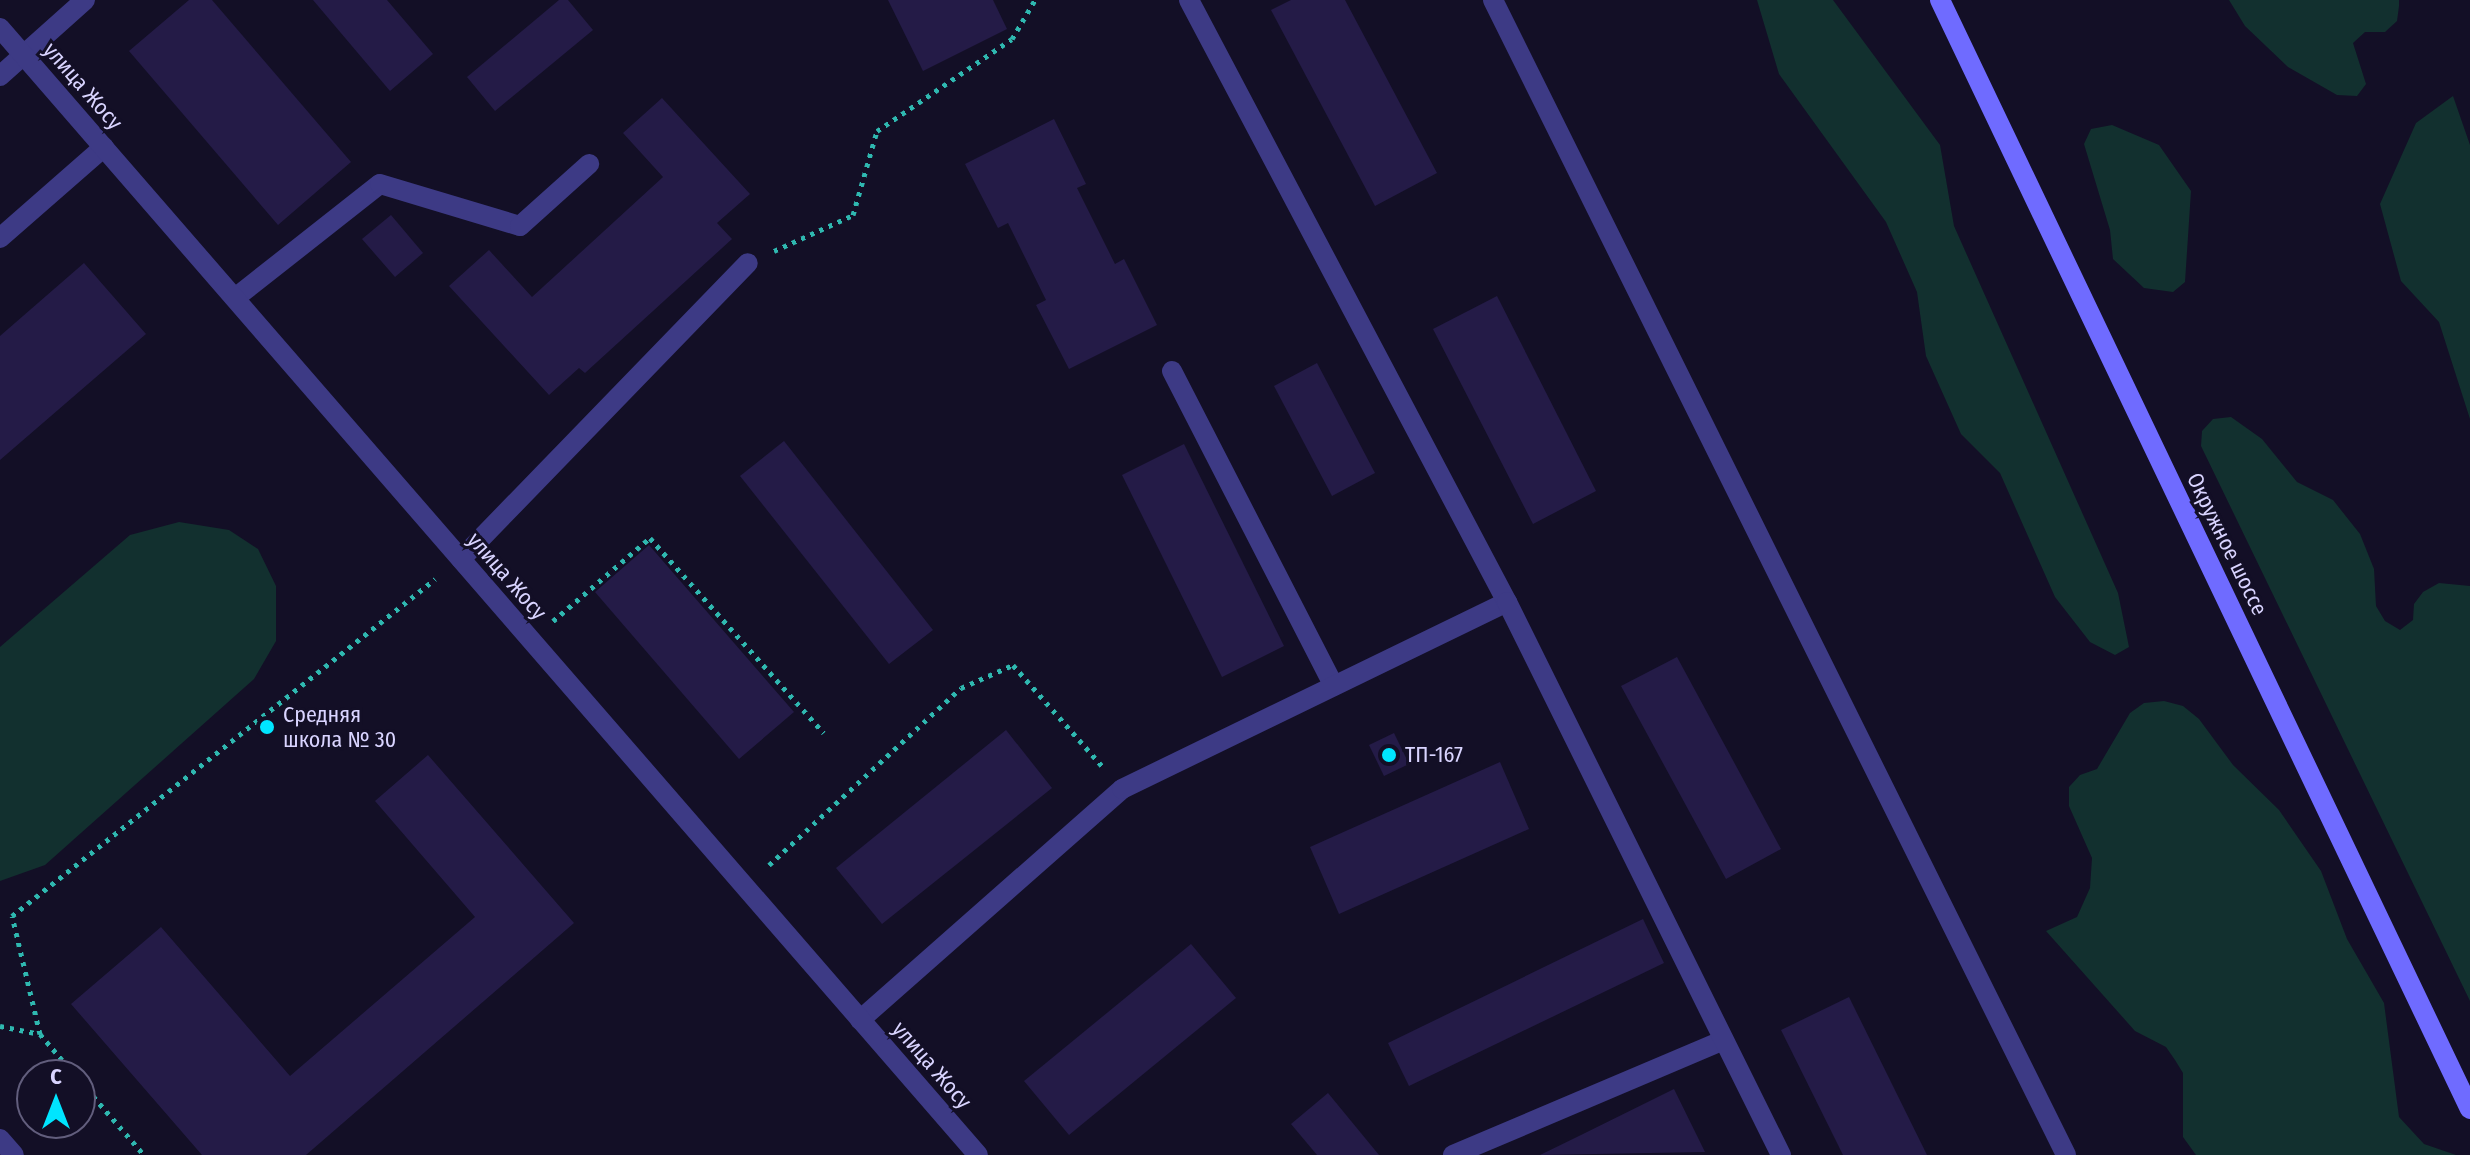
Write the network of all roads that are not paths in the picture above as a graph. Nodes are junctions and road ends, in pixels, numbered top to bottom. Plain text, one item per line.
1 (85, 0) edge
2 (1189, 0) edge
3 (1493, 0) edge
4 (1940, 0) edge
5 (0, 28) edge
6 (24, 55) junction
7 (0, 76) edge
8 (104, 147) junction
9 (589, 164) dead end
10 (0, 238) edge
11 (748, 263) road end
12 (235, 298) junction
13 (1172, 371) dead end
14 (461, 559) junction
15 (1507, 602) junction
16 (1334, 686) junction
17 (860, 1020) junction
18 (1724, 1040) junction
19 (2470, 1109) edge
20 (0, 1139) edge
21 (14, 1155) edge
22 (978, 1155) edge
23 (1453, 1155) edge
24 (1781, 1155) edge
25 (2066, 1155) edge

1 - 6 street
2 - 15 street
3 - 25 street
4 - 19 main road, Окружное шоссе
5 - 6 street, улица Жосу
6 - 7 street
6 - 8 street, улица Жосу
8 - 10 street
8 - 12 street, улица Жосу
9 - 12 street
11 - 14 street
12 - 14 street, улица Жосу
13 - 16 street
14 - 17 street, улица Жосу
15 - 16 street
15 - 18 street
16 - 17 street
17 - 22 street, улица Жосу
18 - 23 street
18 - 24 street
20 - 21 street

